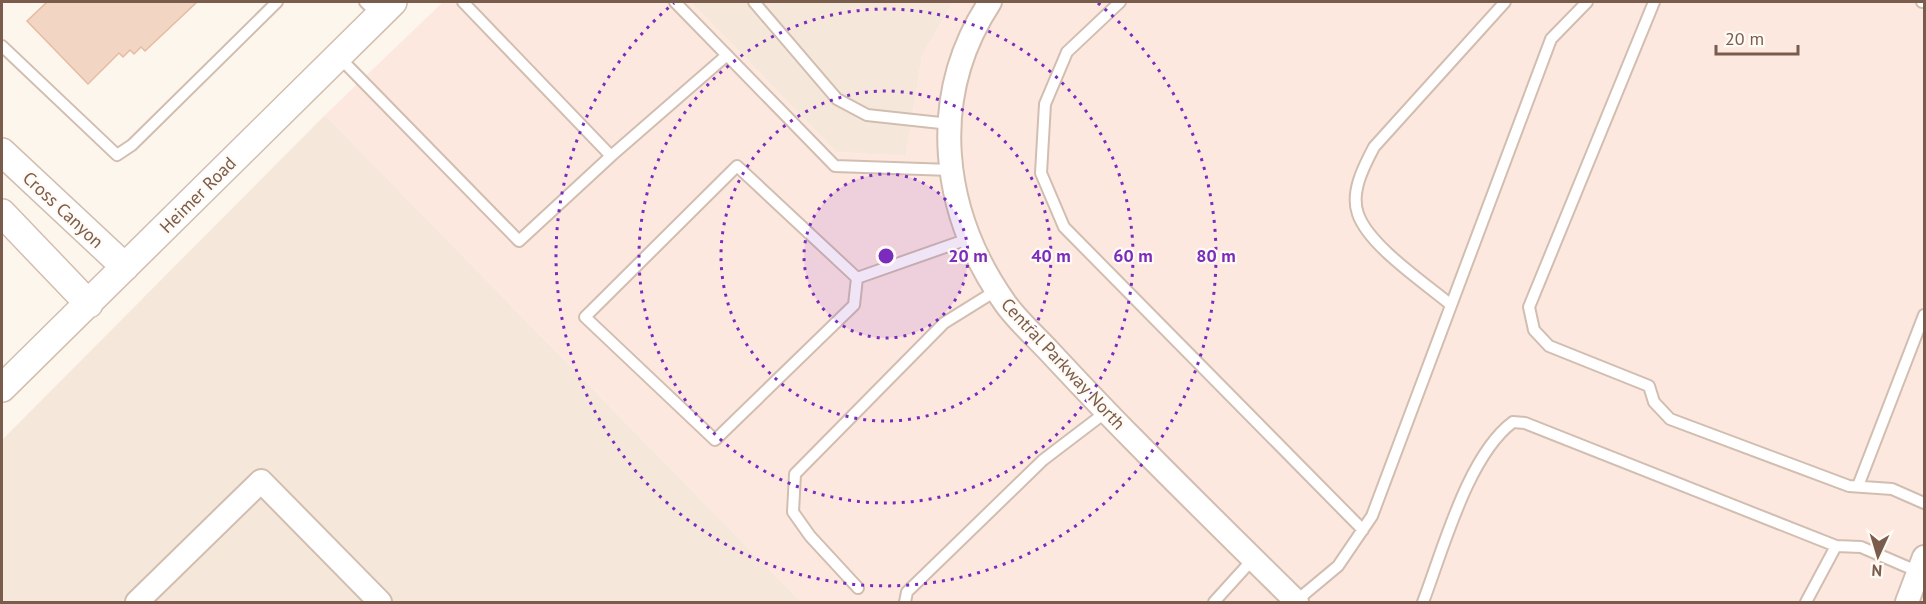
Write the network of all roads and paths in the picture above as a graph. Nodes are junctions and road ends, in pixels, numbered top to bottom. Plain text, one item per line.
1 (277, 2) edge
2 (463, 2) edge
3 (675, 2) edge
4 (754, 2) edge
5 (990, 2) edge
6 (1120, 2) edge
7 (1504, 2) edge
8 (1587, 2) edge
9 (1654, 2) edge
10 (379, 6) edge
11 (2, 46) edge
12 (727, 55) junction
13 (339, 56) junction
14 (950, 124) junction
15 (2, 152) edge
16 (611, 156) junction
17 (951, 170) junction
18 (2, 213) edge
19 (968, 239) junction
20 (125, 267) junction
21 (857, 278) junction
22 (997, 290) junction
23 (89, 304) junction
24 (1451, 304) junction
25 (1924, 315) edge
26 (2, 388) edge
27 (1106, 412) junction
28 (1858, 486) junction
29 (1924, 504) edge
30 (1362, 530) junction
31 (1836, 546) junction
32 (1253, 559) junction
33 (1922, 564) edge
34 (858, 588) dead end
35 (1296, 602) edge
36 (137, 603) edge
37 (380, 603) edge
38 (905, 603) edge
39 (1214, 603) edge
40 (1423, 603) edge
41 (1806, 603) edge
42 (1907, 603) edge

1 - 11 lane
2 - 16 lane
3 - 12 lane
4 - 14 lane
5 - 14 street, Central Parkway North
6 - 30 lane
7 - 24 lane
8 - 24 lane
9 - 28 lane
10 - 13 street, Heimer Road
12 - 16 lane
12 - 17 lane
13 - 16 lane
13 - 20 street, Heimer Road
14 - 17 street, Central Parkway North
15 - 20 street, Cross Canyon
17 - 19 street, Central Parkway North
18 - 23 street
19 - 21 lane
19 - 22 street, Central Parkway North
20 - 23 street, Heimer Road
21 - 21 lane
22 - 27 street, Central Parkway North
22 - 34 lane
23 - 26 street, Heimer Road
24 - 30 lane
25 - 28 lane
27 - 32 street, Central Parkway North
27 - 38 lane
28 - 29 lane
30 - 35 lane
31 - 33 lane
31 - 40 lane
31 - 41 lane
32 - 35 street, Central Parkway North
32 - 39 lane
33 - 42 street
36 - 37 street

